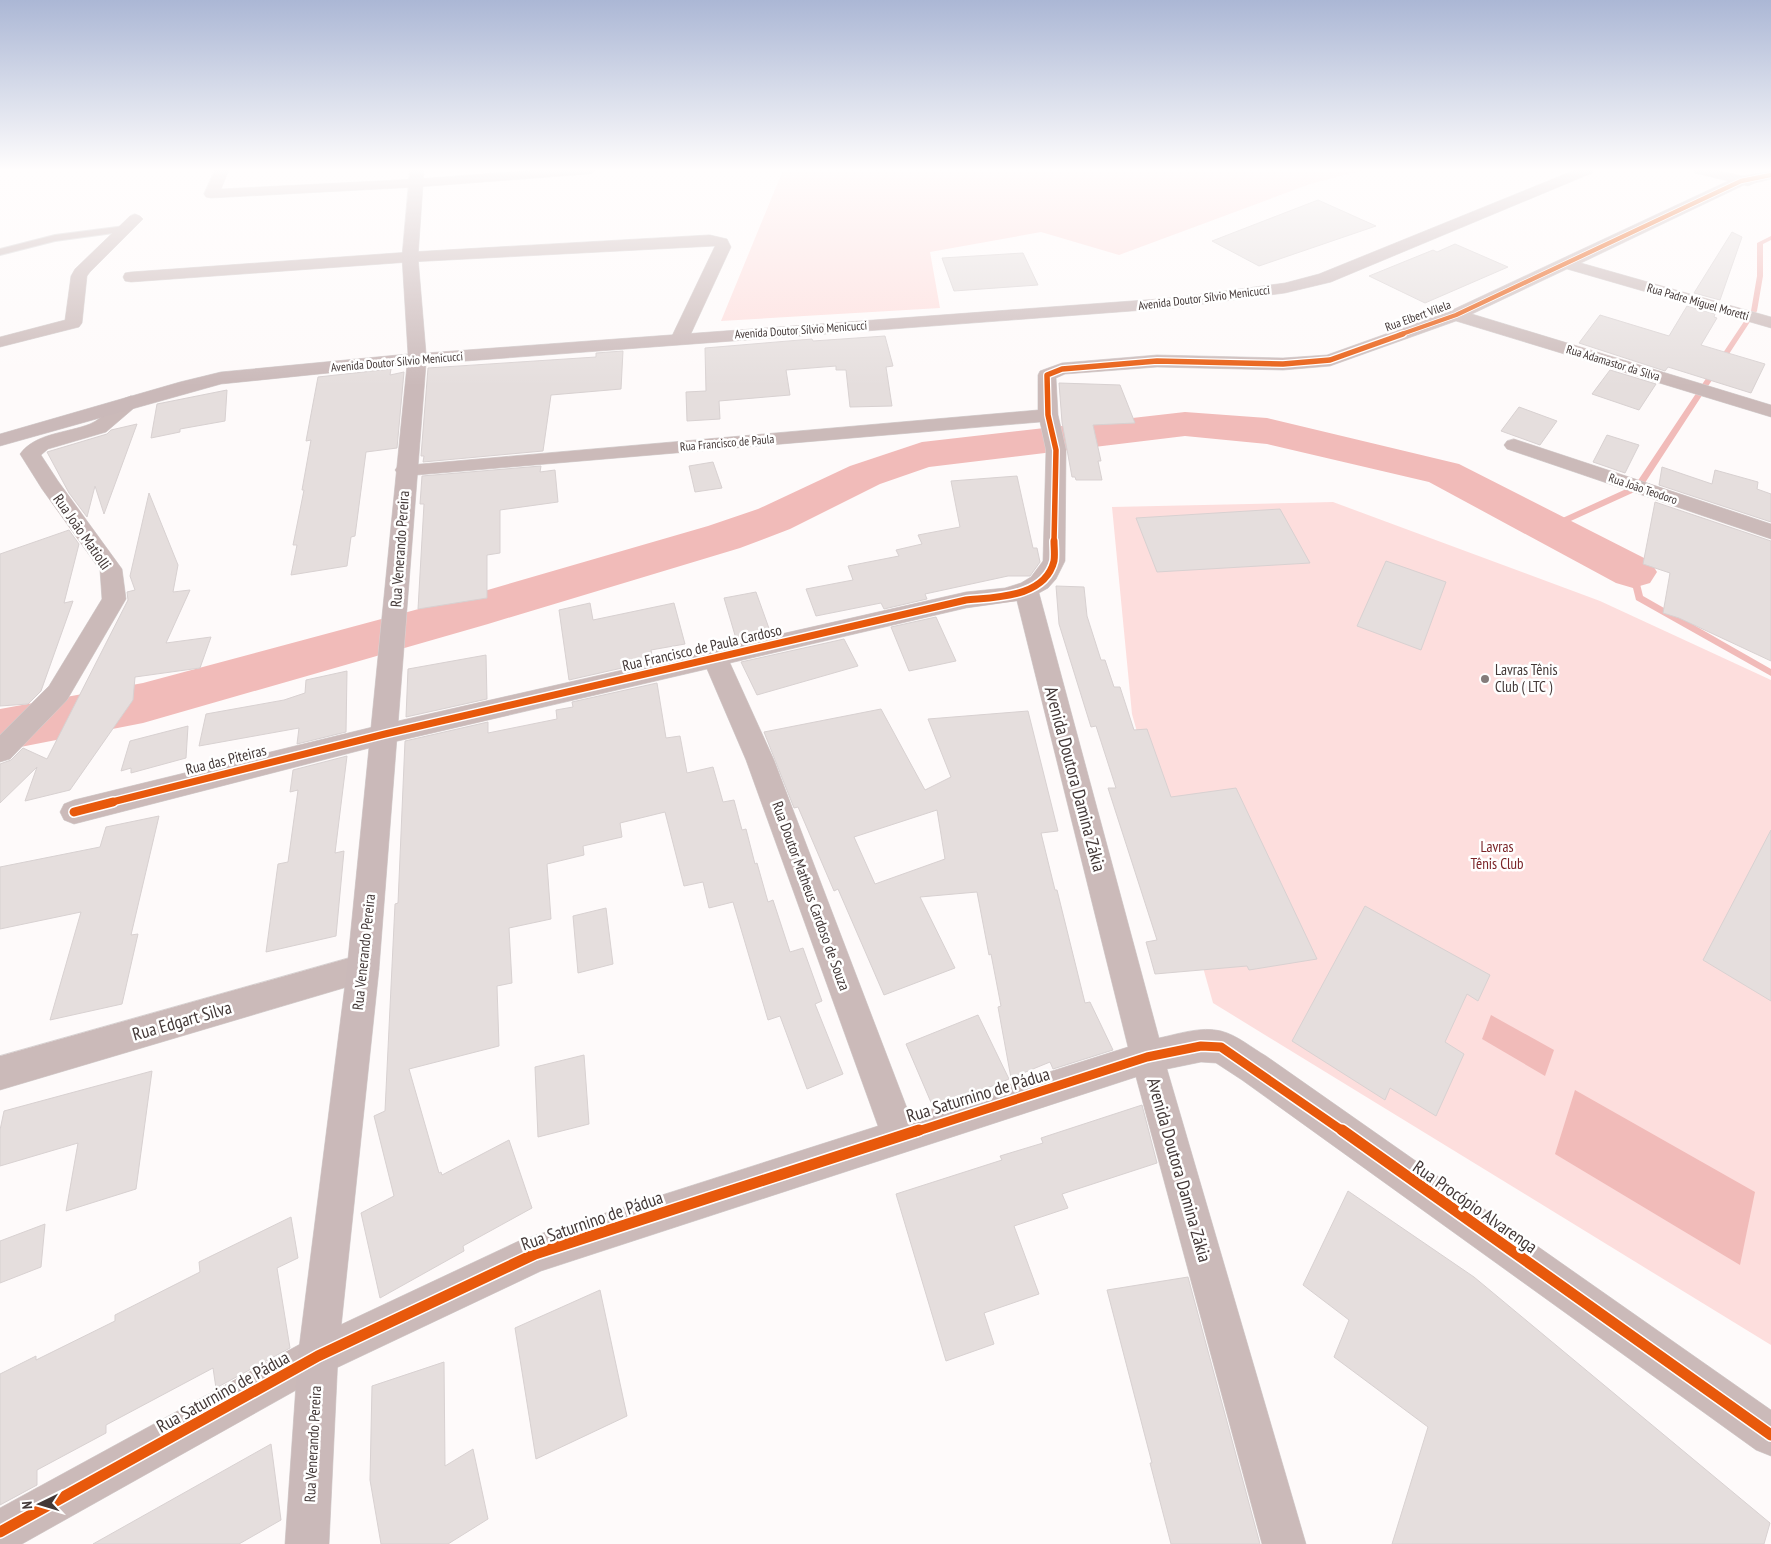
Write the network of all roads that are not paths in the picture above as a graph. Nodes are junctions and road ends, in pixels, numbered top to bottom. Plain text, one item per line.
1 (39, 242) edge
2 (111, 242) edge
3 (411, 242) edge
4 (674, 242) edge
5 (722, 242) edge
6 (1412, 242) edge
7 (1614, 242) edge
8 (0, 252) edge
9 (410, 257) junction
10 (1568, 264) junction
11 (131, 276) dead end
12 (1456, 315) junction
13 (1771, 323) edge
14 (680, 338) junction
15 (0, 342) edge
16 (417, 359) junction
17 (131, 402) junction
18 (1771, 411) edge
19 (1051, 432) junction
20 (0, 440) edge
21 (1514, 445) dead end
22 (406, 470) junction
23 (1771, 532) edge
24 (1027, 592) junction
25 (715, 659) junction
26 (385, 734) junction
27 (2, 750) edge
28 (74, 812) dead end
29 (363, 970) junction
30 (1147, 1057) junction
31 (0, 1072) edge
32 (899, 1135) junction
33 (318, 1356) junction
34 (1771, 1435) edge
35 (0, 1532) edge
36 (307, 1544) edge
37 (1284, 1544) edge

1 - 8 lane
2 - 15 street
3 - 9 main road, Rua Venerando Pereira
4 - 9 street
5 - 14 street
6 - 14 main road, Avenida Doutor Sílvio Menicucci
7 - 10 street, Rua Elbert Vilela
9 - 11 street
9 - 16 main road, Rua Venerando Pereira
10 - 12 street, Rua Elbert Vilela
10 - 13 street, Rua Padre Miguel Moretti
12 - 18 street, Rua Adamastor da Silva
12 - 19 street, Rua Elbert Vilela
14 - 16 main road, Avenida Doutor Sílvio Menicucci
16 - 17 main road, Avenida Doutor Sílvio Menicucci
16 - 22 main road, Rua Venerando Pereira
17 - 20 main road, Avenida Doutor Sílvio Menicucci
17 - 27 street, Rua João Matiolli
19 - 22 street, Rua Francisco de Paula
19 - 24 street
21 - 23 street, Rua João Teodoro
22 - 26 main road, Rua Venerando Pereira
24 - 25 street, Rua Francisco de Paula Cardoso
24 - 30 street, Avenida Doutora Damina Zákia
25 - 26 street, Rua Francisco de Paula Cardoso
25 - 32 street, Rua Doutor Matheus Cardoso de Souza
26 - 28 street, Rua das Piteiras
26 - 29 main road, Rua Venerando Pereira
29 - 31 street, Rua Edgart Silva
29 - 33 main road, Rua Venerando Pereira
30 - 32 street, Rua Saturnino de Pádua
30 - 34 street, Rua Procópio Alvarenga
30 - 37 street, Avenida Doutora Damina Zákia
32 - 33 street, Rua Saturnino de Pádua
33 - 35 street, Rua Saturnino de Pádua
33 - 36 main road, Rua Venerando Pereira

